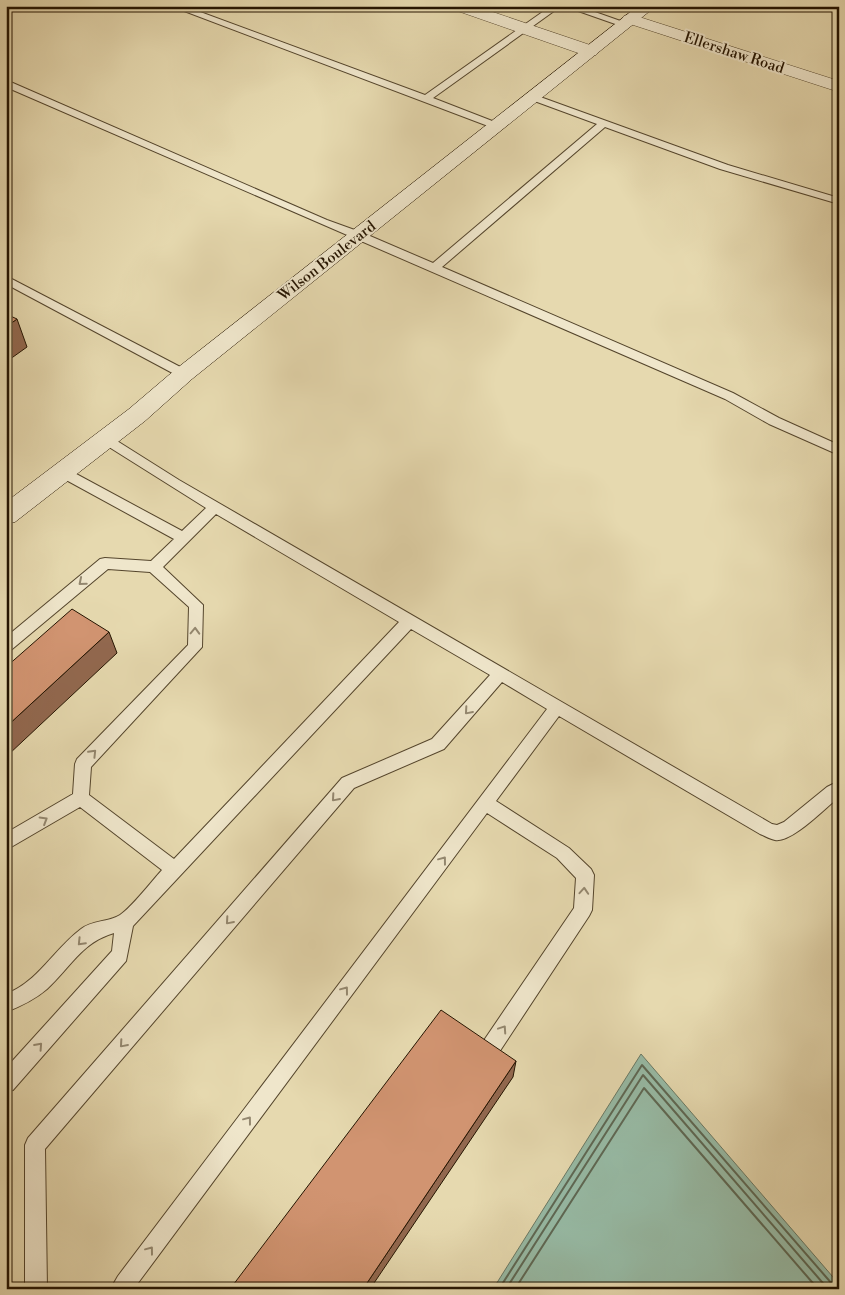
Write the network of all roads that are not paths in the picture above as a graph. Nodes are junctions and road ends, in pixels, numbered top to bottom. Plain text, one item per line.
1 (175, 6) edge
2 (458, 6) edge
3 (557, 6) edge
4 (568, 6) edge
5 (648, 6) edge
6 (627, 22) junction
7 (525, 29) junction
8 (590, 51) junction
9 (6, 83) edge
10 (839, 87) edge
11 (532, 97) junction
12 (425, 99) junction
13 (604, 123) junction
14 (496, 126) junction
15 (839, 202) edge
16 (359, 235) junction
17 (434, 268) junction
18 (6, 279) edge
19 (184, 374) junction
20 (106, 439) junction
21 (839, 450) edge
22 (62, 472) junction
23 (216, 507) junction
24 (6, 515) edge
25 (183, 538) junction
26 (154, 567) junction
27 (409, 621) junction
28 (6, 646) edge
29 (500, 674) junction
30 (557, 707) junction
31 (839, 788) edge
32 (81, 798) junction
33 (485, 803) junction
34 (6, 842) edge
35 (174, 869) junction
36 (124, 922) junction
37 (6, 1003) edge
38 (474, 1074) edge
39 (6, 1083) edge
40 (36, 1289) edge
41 (130, 1289) edge

1 - 12 lane
2 - 7 main road
3 - 7 lane
4 - 6 lane
5 - 6 main road, Wilson Boulevard
6 - 8 main road, Wilson Boulevard
6 - 10 main road, Ellershaw Road
7 - 8 main road
7 - 12 lane
8 - 11 main road, Wilson Boulevard
9 - 16 lane
11 - 13 lane
11 - 14 main road, Wilson Boulevard
12 - 14 lane
13 - 15 lane
13 - 17 lane
14 - 16 main road, Wilson Boulevard
16 - 17 lane
16 - 19 main road, Wilson Boulevard
17 - 21 lane
18 - 19 lane
19 - 20 main road, Wilson Boulevard
20 - 22 main road, Wilson Boulevard
20 - 23 lane
22 - 24 main road, Wilson Boulevard
22 - 25 lane
23 - 25 lane
23 - 27 lane
25 - 26 lane
26 -> 28 lane
32 -> 26 lane
27 - 29 lane
27 - 35 lane
29 - 30 lane
29 -> 40 lane
30 - 31 lane
30 - 33 lane
34 -> 32 lane
32 - 35 lane
38 -> 33 lane
41 -> 33 lane
35 - 36 lane
36 -> 37 lane
39 -> 36 lane

